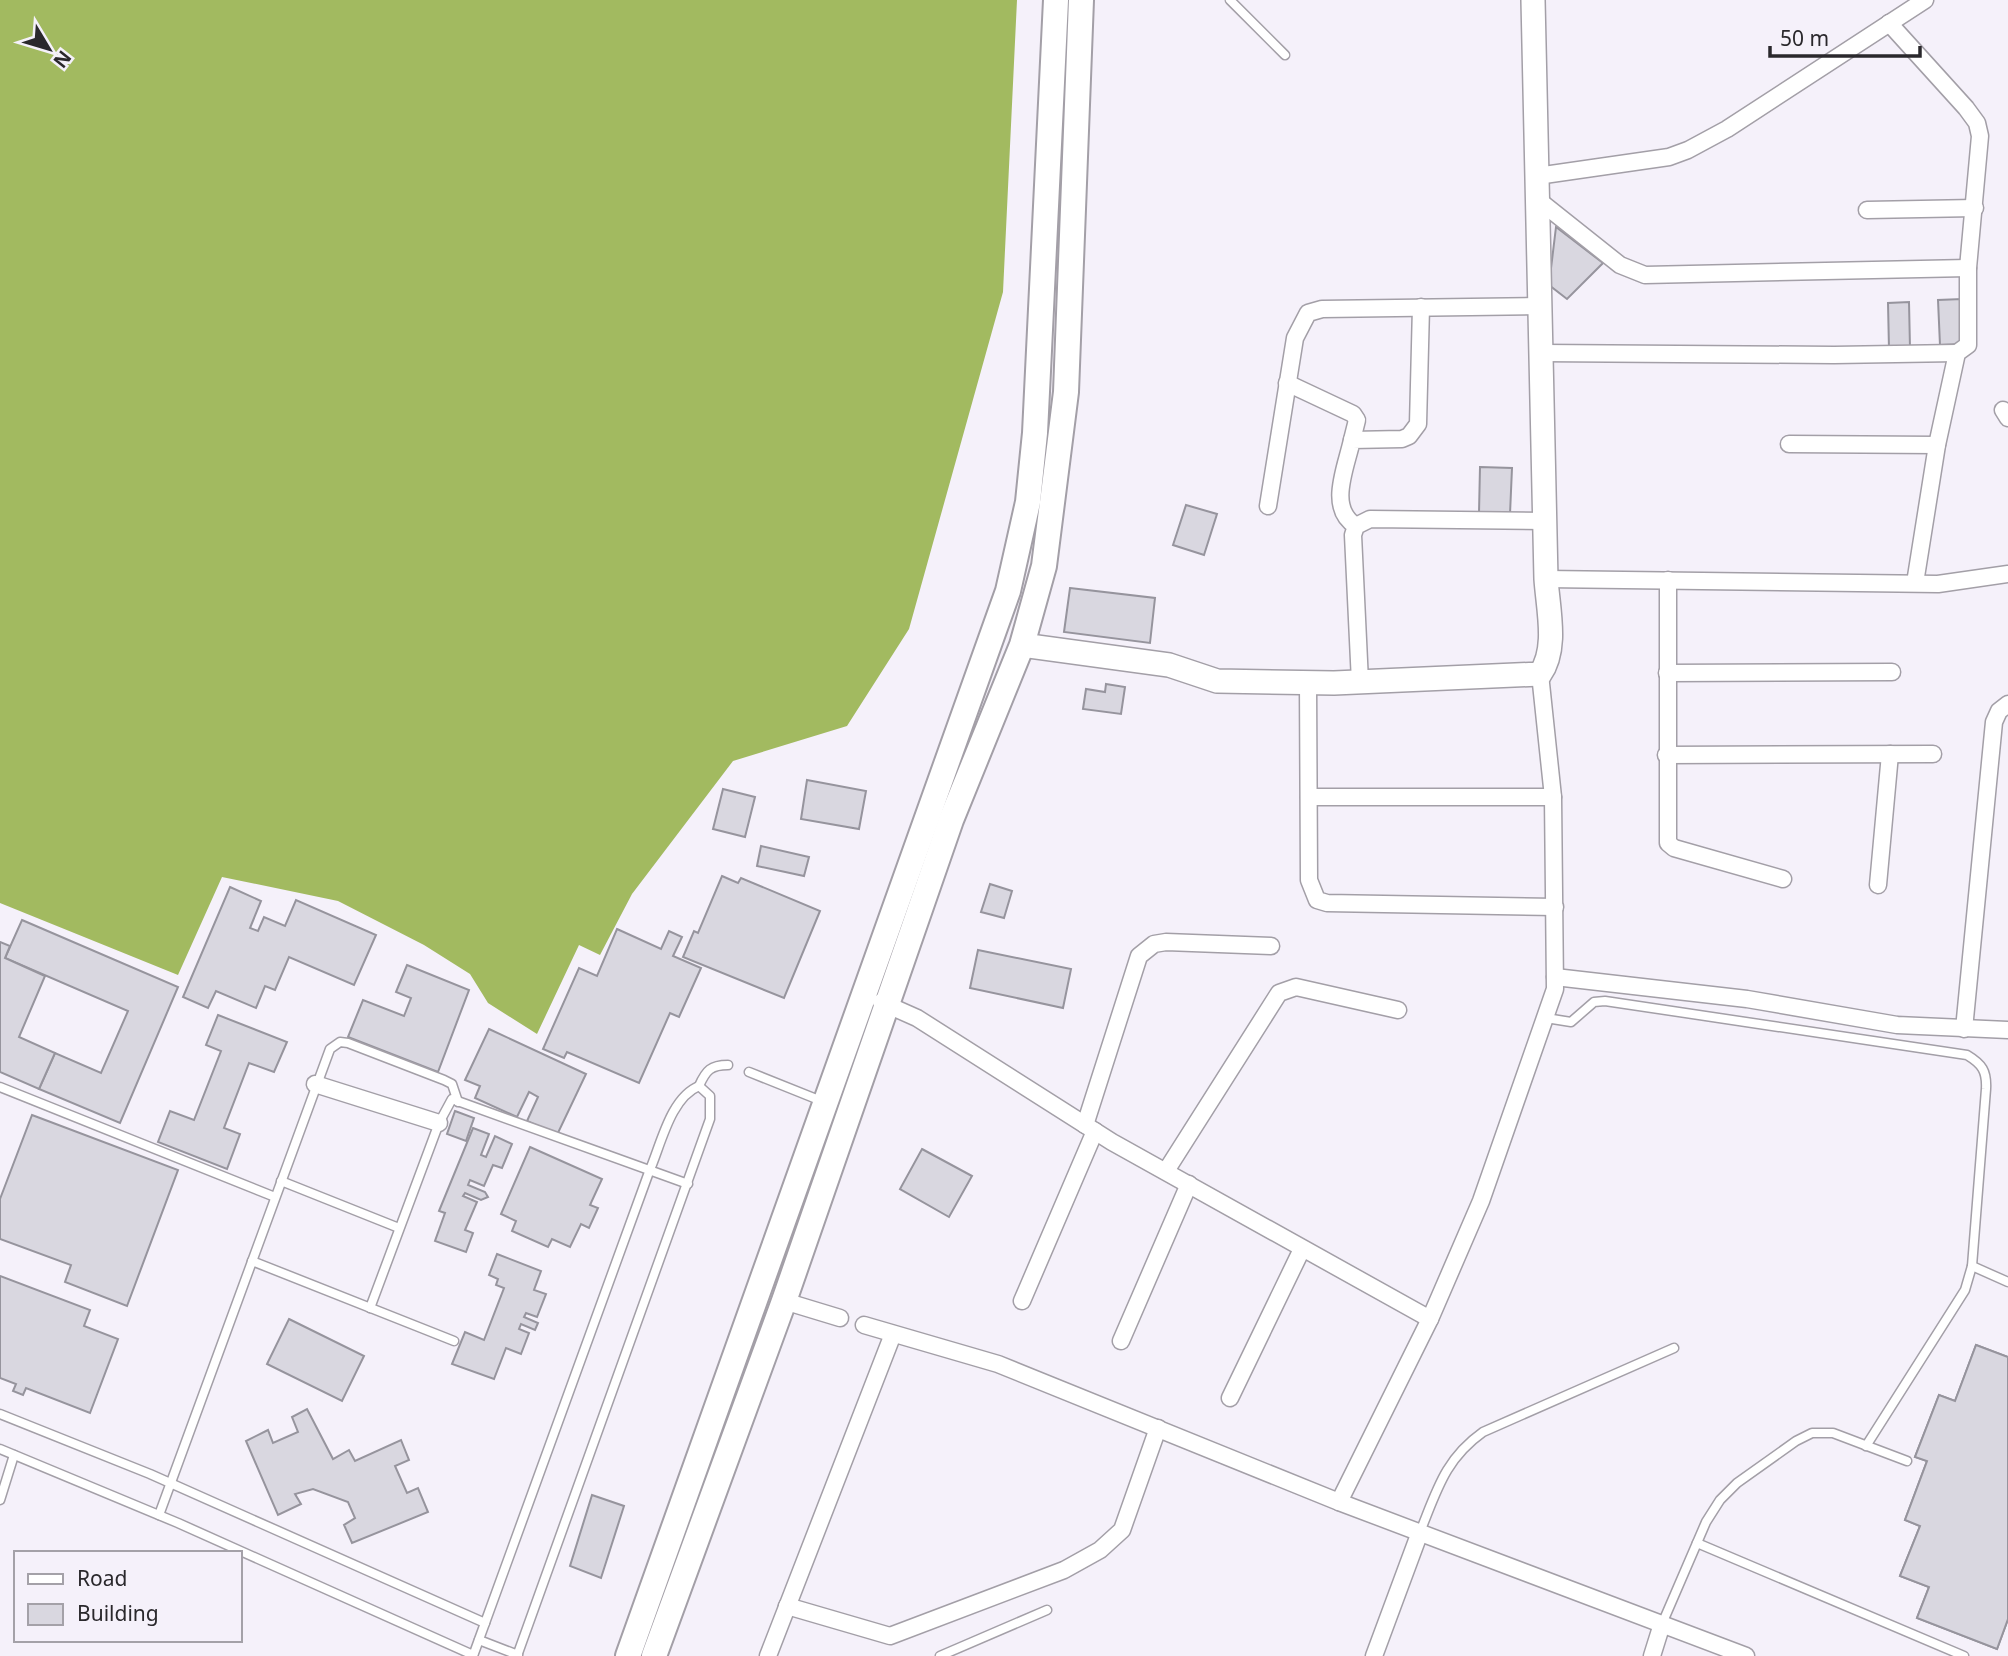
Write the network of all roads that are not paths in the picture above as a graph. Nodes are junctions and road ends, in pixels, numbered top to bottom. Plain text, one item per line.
1 (1056, 0) edge
2 (1081, 0) edge
3 (1230, 0) edge
4 (1533, 0) edge
5 (1925, 0) edge
6 (1889, 23) junction
7 (1284, 55) dead end
8 (1537, 176) junction
9 (1537, 199) junction
10 (1975, 208) junction
11 (1867, 210) dead end
12 (1968, 268) junction
13 (1540, 306) junction
14 (1422, 307) junction
15 (1541, 352) junction
16 (1957, 353) junction
17 (1287, 383) junction
18 (1352, 440) junction
19 (1788, 444) dead end
20 (1937, 445) junction
21 (1268, 506) dead end
22 (1545, 521) junction
23 (1356, 526) junction
24 (2008, 574) edge
25 (1546, 579) junction
26 (1668, 580) junction
27 (1915, 583) junction
28 (1022, 645) junction
29 (1892, 671) dead end
30 (1667, 673) junction
31 (1539, 674) junction
32 (1308, 682) junction
33 (1360, 682) junction
34 (2008, 704) edge
35 (1890, 754) junction
36 (1933, 754) dead end
37 (1666, 755) junction
38 (1309, 797) junction
39 (1553, 797) junction
40 (1783, 879) dead end
41 (1878, 886) dead end
42 (1555, 907) junction
43 (1271, 946) dead end
44 (1555, 977) junction
45 (862, 993) junction
46 (887, 1005) junction
47 (1398, 1010) dead end
48 (1546, 1018) junction
49 (1964, 1029) junction
50 (2008, 1030) edge
51 (728, 1065) dead end
52 (749, 1072) dead end
53 (315, 1084) junction
54 (699, 1086) junction
55 (0, 1087) edge
56 (458, 1102) junction
57 (825, 1102) junction
58 (439, 1123) junction
59 (1090, 1128) junction
60 (1166, 1171) junction
61 (649, 1172) junction
62 (281, 1181) junction
63 (688, 1184) junction
64 (1189, 1184) junction
65 (275, 1197) junction
66 (399, 1228) junction
67 (1302, 1250) junction
68 (252, 1261) junction
69 (1972, 1266) junction
70 (2008, 1282) edge
71 (784, 1301) junction
72 (1022, 1301) dead end
73 (370, 1308) junction
74 (840, 1318) dead end
75 (1430, 1319) junction
76 (864, 1325) dead end
77 (893, 1334) junction
78 (454, 1341) dead end
79 (1121, 1341) dead end
80 (1674, 1348) dead end
81 (1230, 1398) dead end
82 (0, 1414) edge
83 (1158, 1428) junction
84 (1867, 1446) junction
85 (0, 1449) edge
86 (15, 1455) junction
87 (1907, 1461) dead end
88 (171, 1484) junction
89 (0, 1500) edge
90 (1339, 1502) junction
91 (159, 1515) junction
92 (1420, 1532) junction
93 (1697, 1543) junction
94 (239, 1551) edge
95 (242, 1552) edge
96 (787, 1606) junction
97 (1047, 1610) dead end
98 (485, 1623) junction
99 (1662, 1624) junction
100 (479, 1640) junction
101 (517, 1655) edge
102 (473, 1656) edge
103 (628, 1656) edge
104 (654, 1656) edge
105 (768, 1656) edge
106 (940, 1656) edge
107 (1374, 1656) edge
108 (1652, 1656) edge
109 (1746, 1656) edge
110 (1964, 1656) edge

1 - 45 main road
2 - 28 main road
3 - 7 lane
4 - 8 street
5 - 6 street
6 - 8 street
6 - 10 street
8 - 9 street
9 - 12 street
9 - 13 street
10 - 11 street
10 - 12 street
12 - 16 street
13 - 14 street
13 - 15 street
14 - 17 street
14 - 18 street
15 - 16 street
15 - 22 street
16 - 20 street
17 - 18 street
17 - 21 street
18 - 23 street
19 - 20 street
20 - 27 street
22 - 23 street
22 - 25 street
23 - 33 street
24 - 27 street
25 - 26 street
25 - 31 street
26 - 27 street
26 - 30 street
28 - 32 street
28 - 46 main road
29 - 30 street
30 - 37 street
31 - 33 street
31 - 39 street
32 - 33 street
32 - 38 street
34 - 49 street
35 - 36 street
35 - 37 street
35 - 41 street
37 - 40 street
38 - 39 street
38 - 42 street
39 - 42 street
42 - 44 street
43 - 59 street
44 - 48 street
44 - 49 street
45 - 46 street
45 - 57 main road
46 - 59 street
46 - 71 main road
47 - 60 street
48 - 69 lane
48 - 75 street
49 - 50 street
51 - 54 lane
52 - 57 lane
53 - 56 lane
53 - 58 street
53 - 62 lane
54 - 61 lane
54 - 63 lane
55 - 65 lane
56 - 58 lane
56 - 61 lane
57 - 103 main road
58 - 66 lane
59 - 60 street
59 - 72 street
60 - 64 street
61 - 63 lane
61 - 98 lane
62 - 65 lane
62 - 66 lane
63 - 101 lane
64 - 67 street
64 - 79 street
65 - 68 lane
66 - 73 lane
67 - 75 street
67 - 81 street
68 - 73 lane
68 - 88 lane
69 - 70 lane
69 - 84 lane
71 - 74 street
71 - 104 main road
73 - 78 lane
75 - 90 street
76 - 77 street
77 - 83 street
77 - 96 street
80 - 92 lane
82 - 88 lane
83 - 90 street
83 - 96 street
84 - 87 lane
84 - 93 lane
85 - 86 lane
86 - 89 lane
86 - 91 lane
88 - 91 lane
88 - 98 lane
90 - 92 street
91 - 94 lane
92 - 99 street
92 - 107 street
93 - 99 lane
93 - 110 lane
95 - 102 lane
96 - 105 street
97 - 106 lane
98 - 100 lane
99 - 108 street
99 - 109 street
100 - 101 lane
100 - 102 lane

